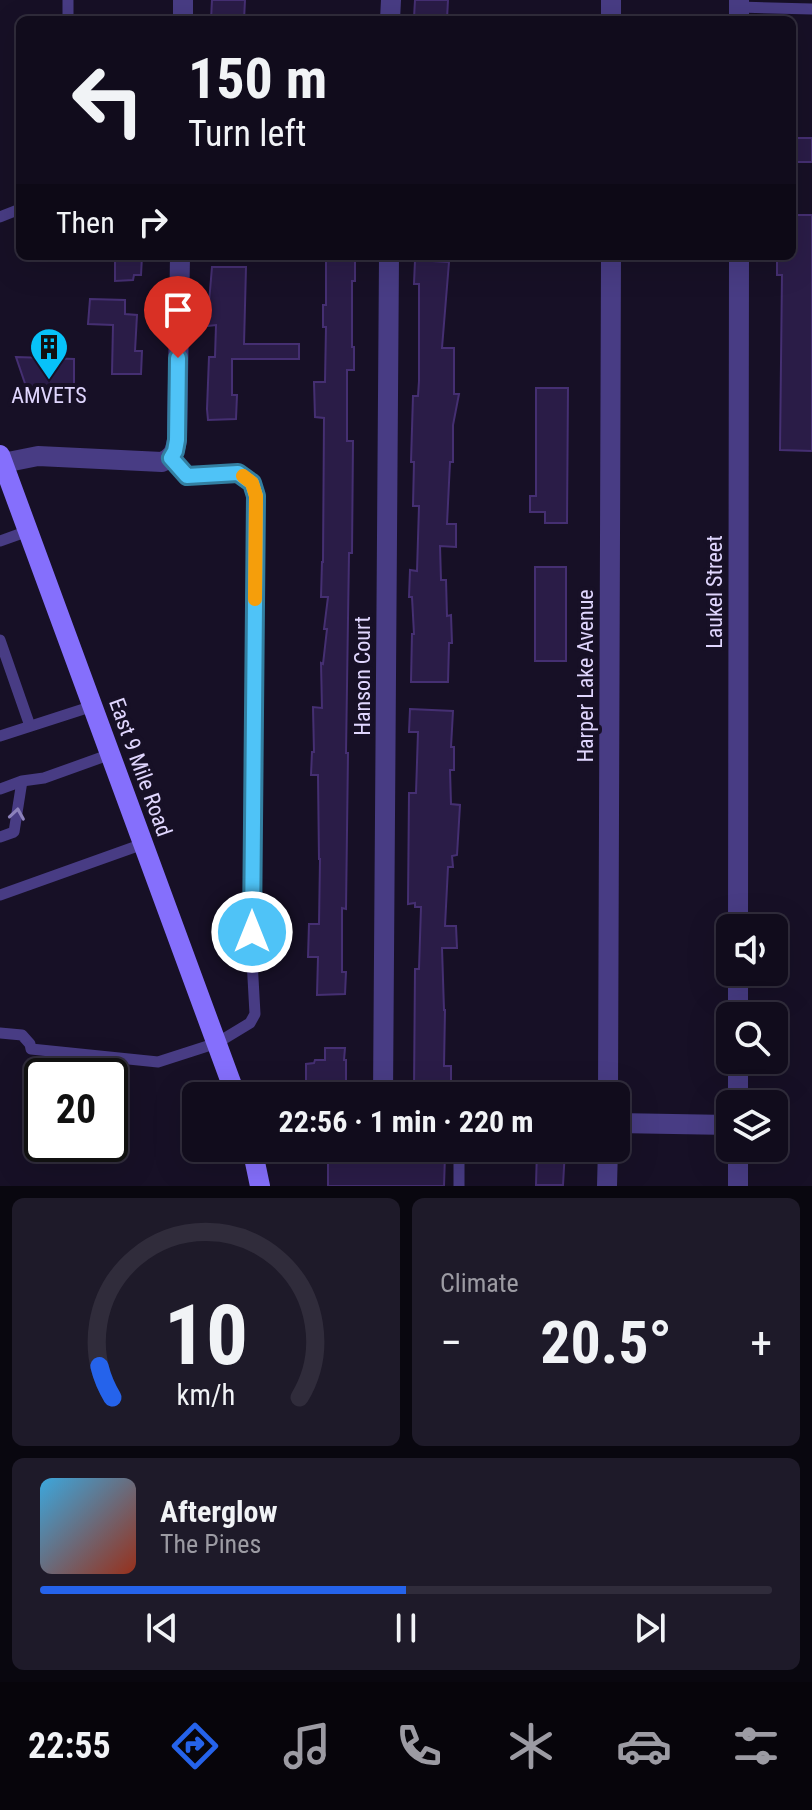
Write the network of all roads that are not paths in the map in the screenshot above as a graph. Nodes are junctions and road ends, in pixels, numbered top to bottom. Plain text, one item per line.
1 (791, 4) edge
2 (739, 9) edge
3 (812, 9) edge
4 (180, 260) edge
5 (389, 260) edge
6 (611, 260) edge
7 (739, 260) edge
8 (171, 458) junction
9 (2, 459) edge
10 (28, 531) junction
11 (0, 541) edge
12 (0, 640) edge
13 (93, 706) junction
14 (30, 726) junction
15 (0, 736) edge
16 (111, 754) junction
17 (22, 781) junction
18 (0, 789) edge
19 (0, 837) edge
20 (143, 844) junction
21 (0, 895) edge
22 (738, 914) edge
23 (0, 1033) edge
24 (217, 1043) junction
25 (231, 1082) edge
26 (383, 1082) edge
27 (608, 1082) edge
28 (630, 1123) edge
29 (716, 1125) edge
30 (255, 1162) edge
31 (459, 1162) edge
32 (608, 1162) edge
33 (738, 1162) edge
34 (260, 1186) edge
35 (459, 1186) edge
36 (607, 1186) edge
37 (738, 1186) edge

1 - 2 lane
1 - 3 lane
4 - 8 street
5 - 26 street, Hanson Court
6 - 27 street, Harper Lake Avenue
7 - 22 street, Laukel Street
8 - 9 street
8 - 24 lane
9 - 10 main road, East 9 Mile Road
10 - 11 lane
10 - 13 main road, East 9 Mile Road
12 - 14 lane
13 - 14 lane
13 - 16 main road, East 9 Mile Road
14 - 15 lane
16 - 17 lane
16 - 20 main road, East 9 Mile Road
17 - 18 lane
19 -> 17 lane
20 - 21 lane
20 - 24 main road, East 9 Mile Road
23 - 24 lane
24 - 25 main road, East 9 Mile Road
28 - 29 street
30 - 34 main road
31 - 35 lane
32 - 36 street
33 - 37 street

